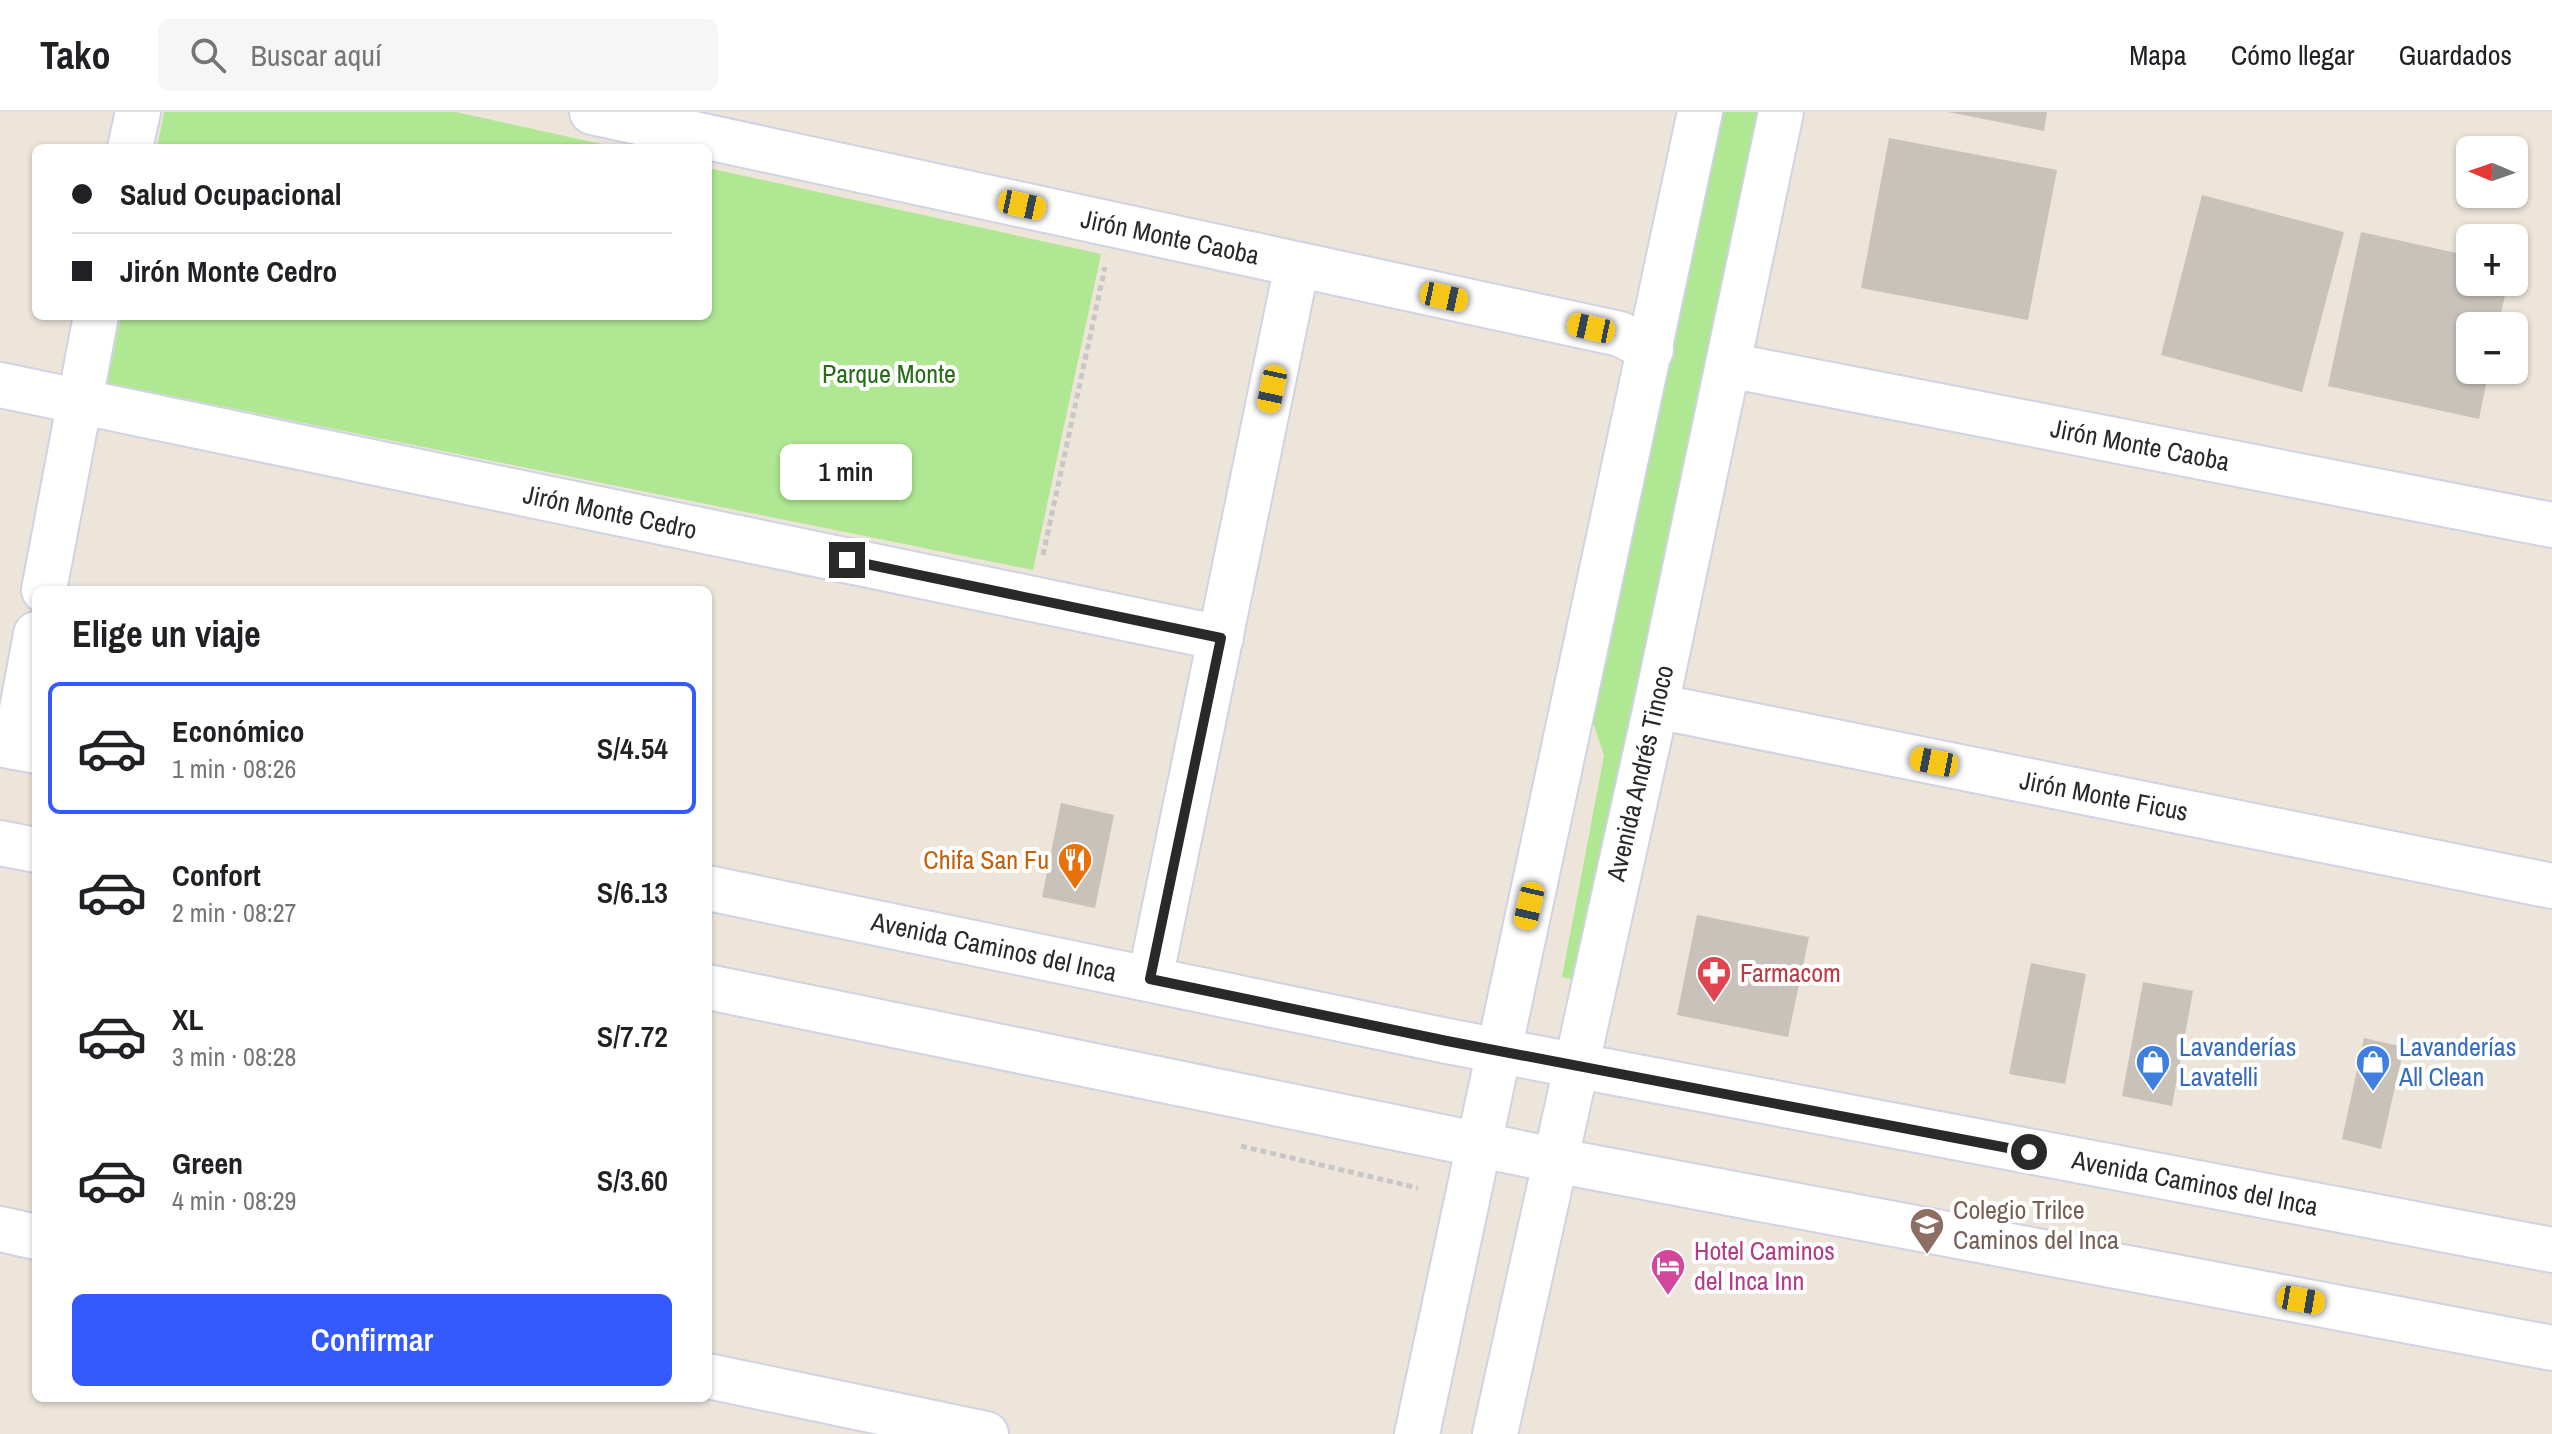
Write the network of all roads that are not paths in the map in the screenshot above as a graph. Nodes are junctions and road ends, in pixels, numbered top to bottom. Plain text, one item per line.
1 (138, 112) edge
2 (592, 112) edge
3 (1700, 112) edge
4 (1781, 112) edge
5 (131, 144) edge
6 (1297, 265) junction
7 (95, 320) edge
8 (1651, 350) junction
9 (1728, 365) junction
10 (0, 385) edge
11 (79, 402) junction
12 (2552, 525) edge
13 (45, 586) edge
14 (1221, 638) junction
15 (32, 658) edge
16 (1656, 706) junction
17 (17, 747) edge
18 (0, 843) edge
19 (32, 849) edge
20 (2552, 886) edge
21 (712, 889) edge
22 (1150, 979) junction
23 (712, 988) edge
24 (1499, 1051) junction
25 (1574, 1066) junction
26 (1481, 1144) junction
27 (1554, 1160) junction
28 (0, 1229) edge
29 (32, 1236) edge
30 (2552, 1250) edge
31 (2552, 1348) edge
32 (712, 1377) edge
33 (986, 1434) edge
34 (1417, 1434) edge
35 (1495, 1434) edge

1 - 5 street
2 - 6 street, Jirón Monte Caoba
3 - 8 street
4 - 9 street, Avenida Andrés Tinoco
6 - 8 street, Jirón Monte Caoba
6 - 14 street
7 - 11 street
8 - 24 street
9 - 12 street, Jirón Monte Caoba
9 - 16 street, Avenida Andrés Tinoco
10 - 11 street, Jirón Monte Cedro
11 - 13 street
11 - 14 street, Jirón Monte Cedro
14 - 22 street
15 - 17 street
16 - 20 street, Jirón Monte Ficus
16 - 25 street, Avenida Andrés Tinoco
18 - 19 street
21 - 22 street, Avenida Caminos del Inca
22 - 24 street, Avenida Caminos del Inca
23 - 26 street
24 - 25 street, Avenida Caminos del Inca
24 - 26 street
25 - 27 street, Avenida Andrés Tinoco
25 - 30 street, Avenida Caminos del Inca
26 - 27 street
26 - 34 street
27 - 31 street
27 - 35 street, Avenida Andrés Tinoco
28 - 29 street
32 - 33 street

